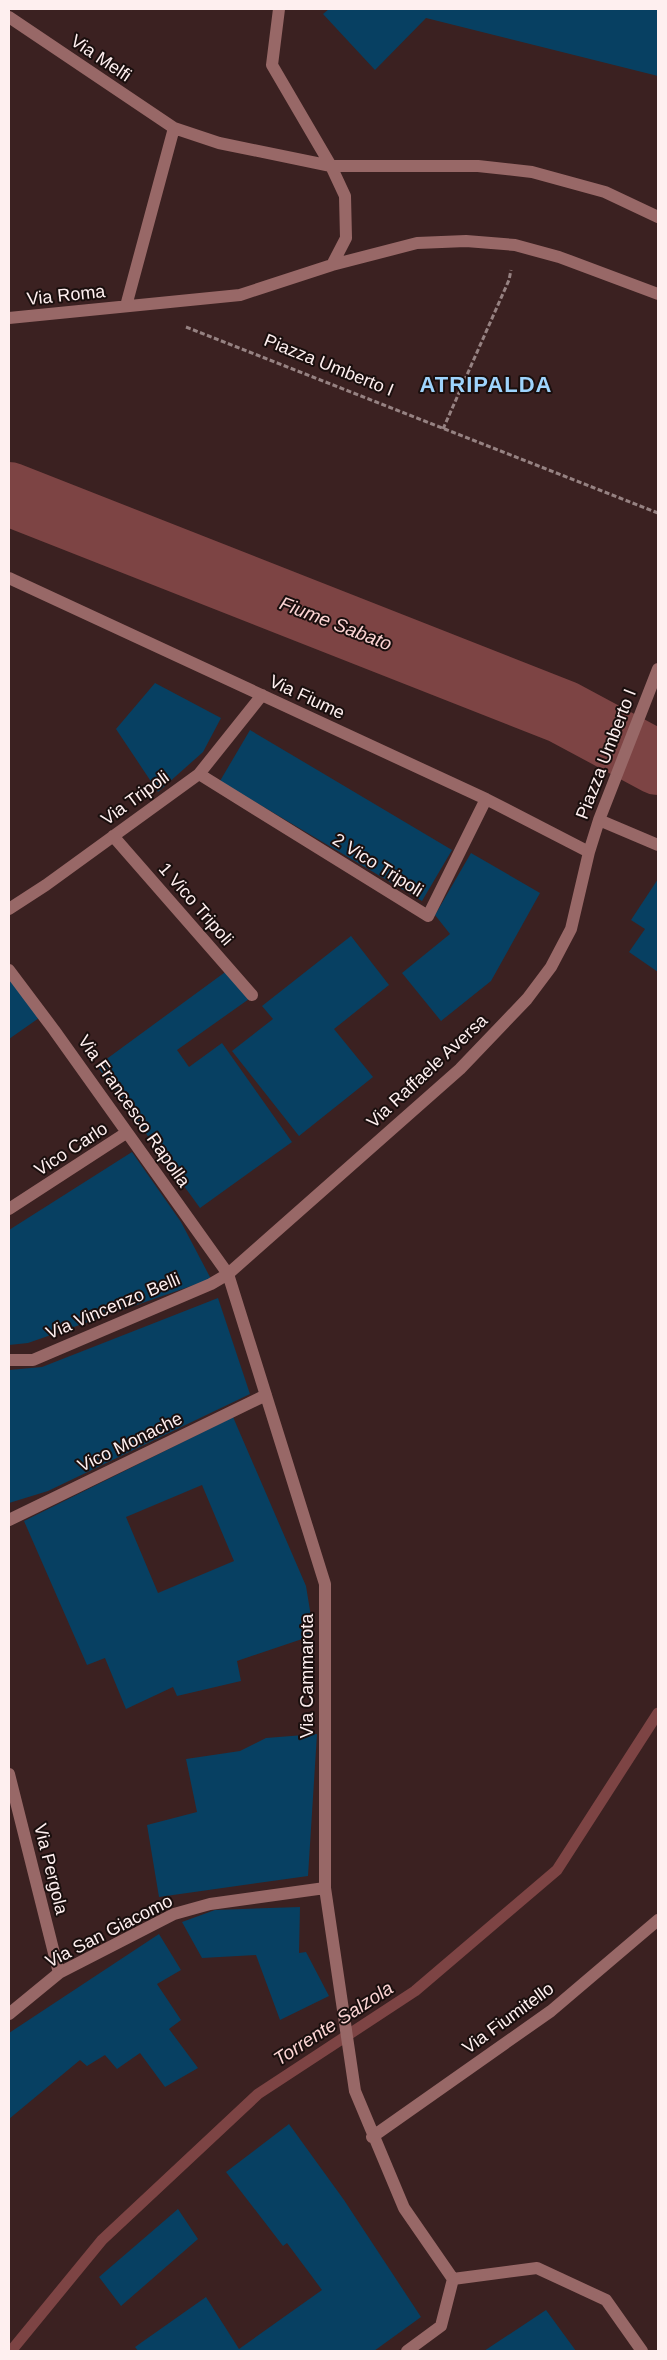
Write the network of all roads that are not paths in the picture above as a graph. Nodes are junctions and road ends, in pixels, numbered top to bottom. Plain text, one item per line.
1 (279, 9) edge
2 (9, 16) edge
3 (174, 128) junction
4 (331, 166) junction
5 (658, 217) edge
6 (332, 265) junction
7 (658, 294) edge
8 (126, 306) junction
9 (9, 318) edge
10 (9, 578) edge
11 (658, 669) edge
12 (262, 695) junction
13 (199, 774) junction
14 (486, 799) junction
15 (598, 820) junction
16 (112, 836) junction
17 (658, 844) edge
18 (589, 852) junction
19 (9, 909) edge
20 (9, 970) edge
21 (252, 995) dead end
22 (126, 1133) junction
23 (9, 1209) edge
24 (228, 1274) junction
25 (9, 1360) edge
26 (266, 1395) junction
27 (9, 1520) edge
28 (9, 1774) edge
29 (326, 1888) junction
30 (658, 1920) edge
31 (59, 1973) junction
32 (9, 2014) edge
33 (372, 2136) junction
34 (453, 2279) junction
35 (407, 2351) edge
36 (642, 2351) edge

1 - 4 street
2 - 3 street, Via Melfi
3 - 4 street
3 - 8 street
4 - 5 street
4 - 6 street
6 - 7 street
6 - 8 street
8 - 9 street, Via Roma
10 - 12 street, Via Fiume
11 - 15 street, Piazza Umberto I
12 - 13 street, Via Tripoli
12 - 14 street, Via Fiume
13 - 14 street, 2 Vico Tripoli
13 - 16 street, Via Tripoli
14 - 18 street, Via Fiume
15 - 17 street
15 - 18 street, Piazza Umberto I
16 - 19 street, Via Tripoli
16 - 21 street, 1 Vico Tripoli
18 - 24 street, Via Raffaele Aversa
20 - 22 street, Via Francesco Rapolla
22 - 23 street, Vico Carlo
22 - 24 street, Via Francesco Rapolla
24 - 25 street, Via Vincenzo Belli
24 - 26 street, Via Cammarota
26 - 27 street, Vico Monache
26 - 29 street, Via Cammarota
28 - 31 street, Via Pergola
29 - 31 street, Via San Giacomo
29 - 33 street, Via Cammarota
30 - 33 street, Via Fiumitello
31 - 32 street, Via San Giacomo
33 - 34 street, Via Cammarota
34 - 35 street
34 - 36 street

